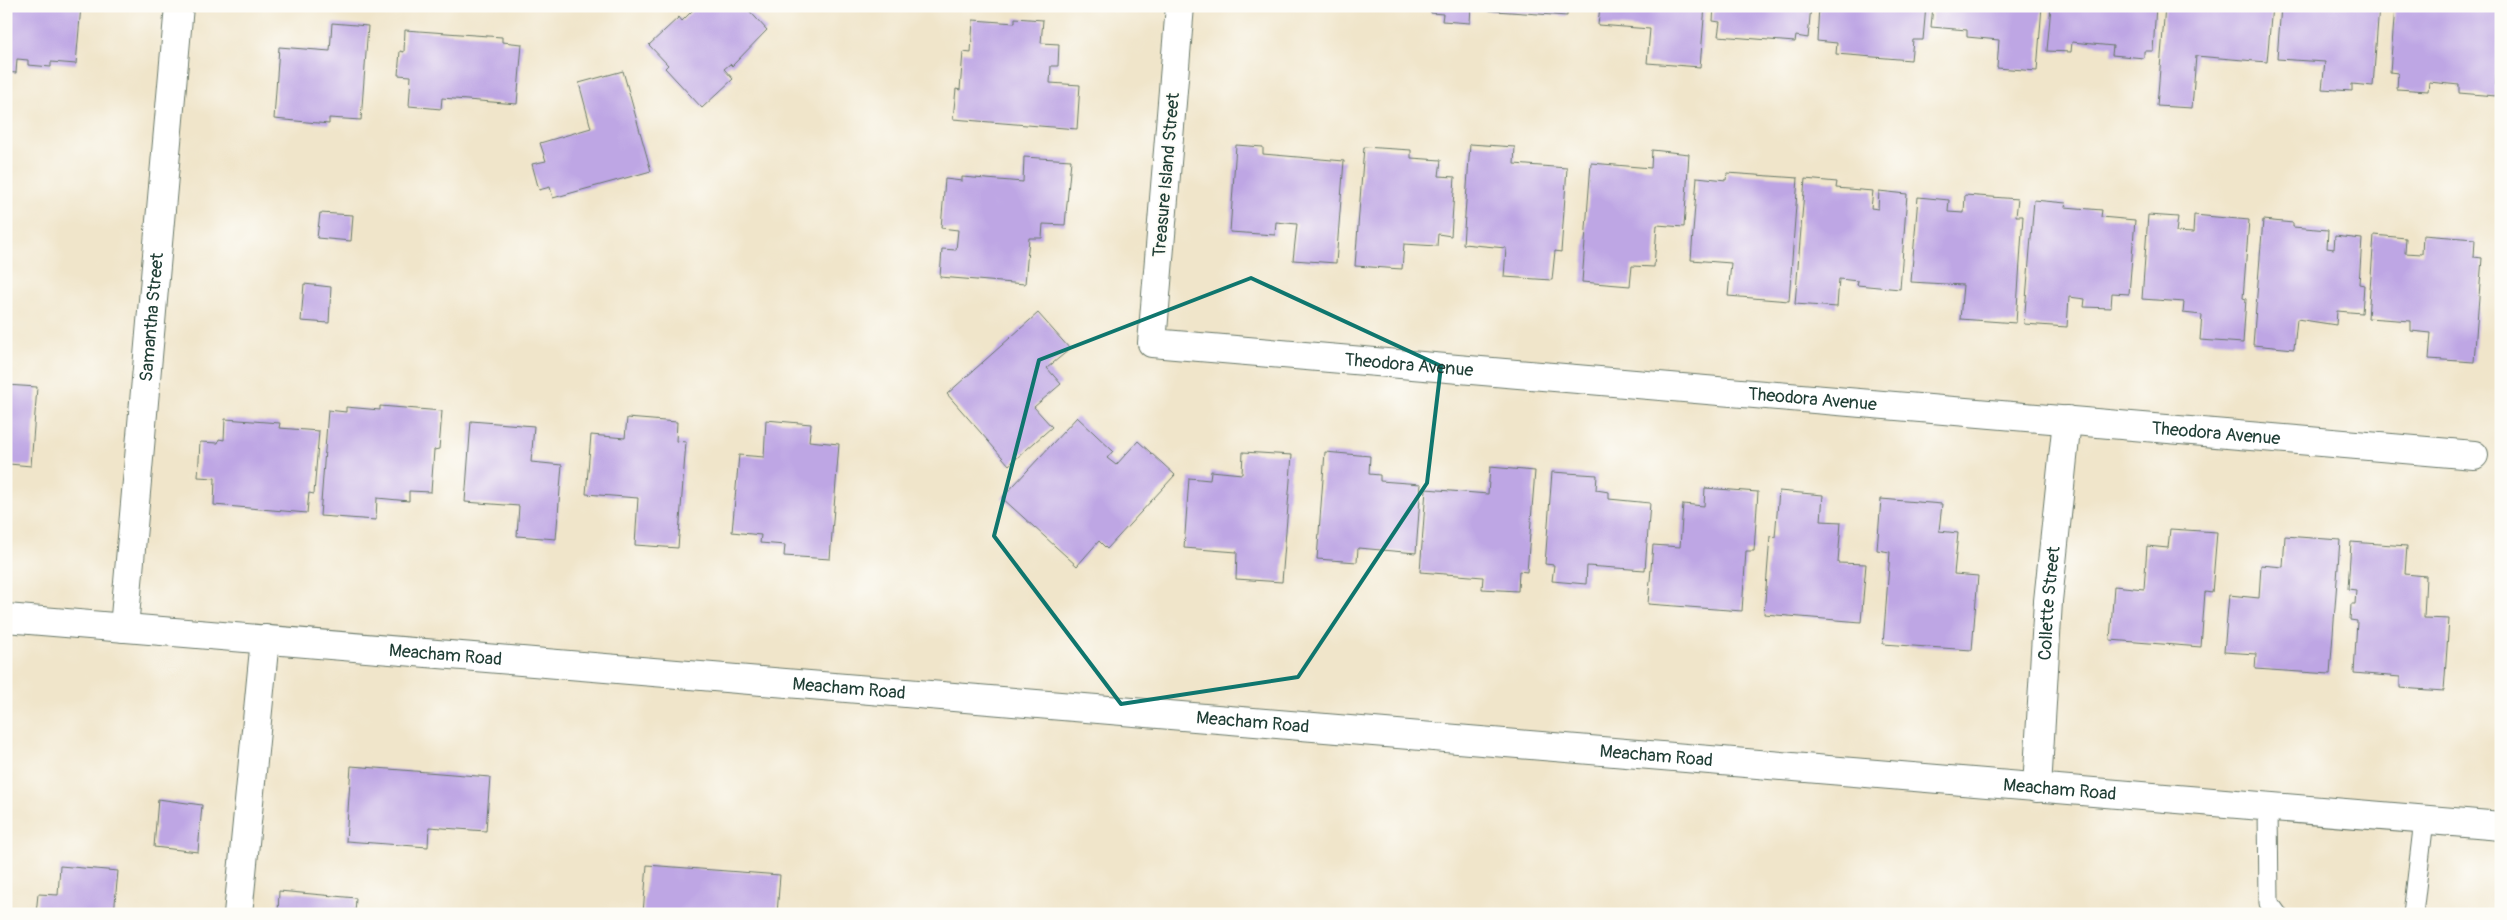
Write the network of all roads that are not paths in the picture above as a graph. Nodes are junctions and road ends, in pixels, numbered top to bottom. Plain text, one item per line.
1 (179, 6) edge
2 (1180, 6) edge
3 (1152, 343) joint
4 (2067, 420) junction
5 (2474, 455) dead end
6 (6, 618) edge
7 (124, 628) junction
8 (265, 639) junction
9 (2037, 788) junction
10 (2268, 807) junction
11 (2424, 820) junction
12 (2501, 826) edge
13 (238, 914) edge
14 (2277, 914) edge
15 (2413, 914) edge

1 - 7 street, Samantha Street
2 - 3 street, Treasure Island Street
3 - 4 street, Theodora Avenue
4 - 5 street, Theodora Avenue
4 - 9 street, Collette Street
6 - 7 street, Meacham Road
7 - 8 street, Meacham Road
8 - 9 street, Meacham Road
8 - 13 street
9 - 10 street, Meacham Road
10 - 11 street, Meacham Road
10 - 14 lane
11 - 12 street, Meacham Road
11 - 15 lane

